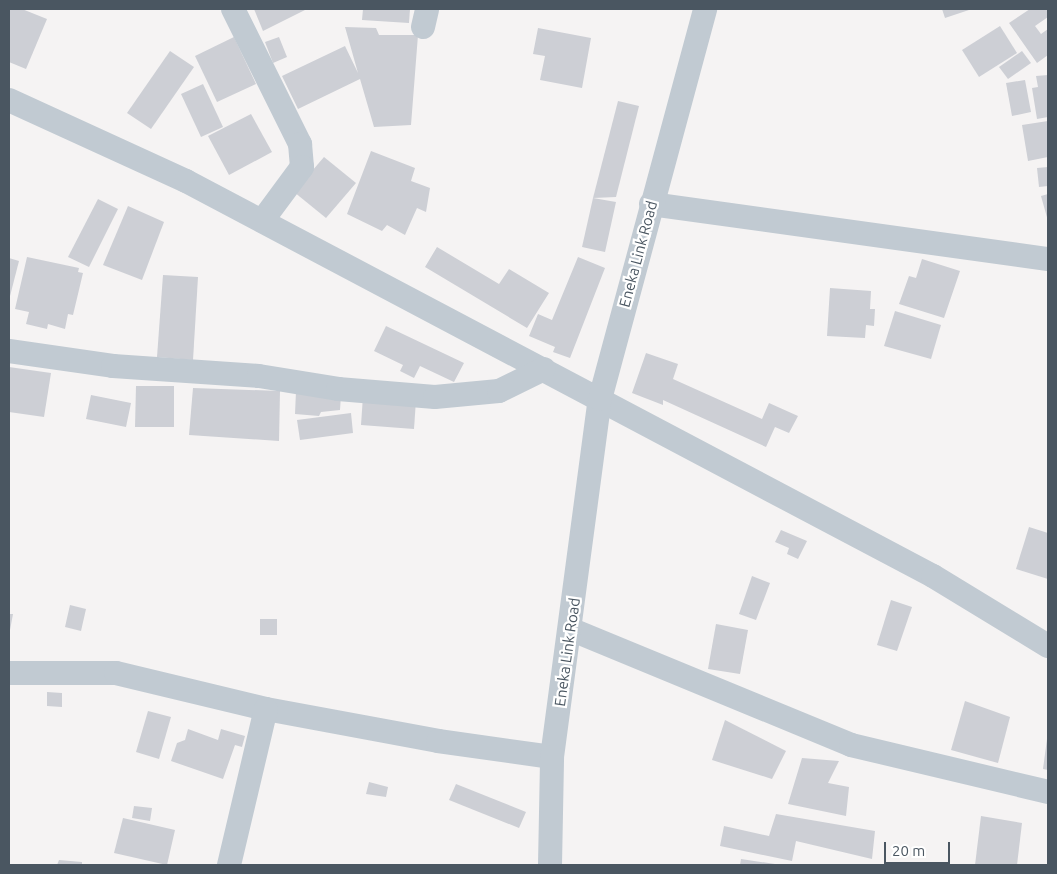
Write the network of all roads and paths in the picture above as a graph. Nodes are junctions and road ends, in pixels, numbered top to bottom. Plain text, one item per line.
1 (233, 9) edge
2 (705, 9) edge
3 (9, 100) edge
4 (651, 204) junction
5 (262, 221) junction
6 (1048, 258) edge
7 (9, 352) edge
8 (544, 369) junction
9 (600, 399) junction
10 (570, 629) junction
11 (1048, 646) edge
12 (9, 673) edge
13 (266, 709) junction
14 (552, 758) junction
15 (1048, 792) edge
16 (229, 865) edge
17 (550, 865) edge

1 - 5 street
2 - 4 street, Eneka Link Road
3 - 5 street
4 - 6 street
4 - 9 street, Eneka Link Road
5 - 8 street
7 - 8 street
8 - 9 street
9 - 10 street, Eneka Link Road
9 - 11 street
10 - 14 street, Eneka Link Road
10 - 15 street
12 - 13 street
13 - 14 street
13 - 16 street
14 - 17 street, Eneka Link Road

